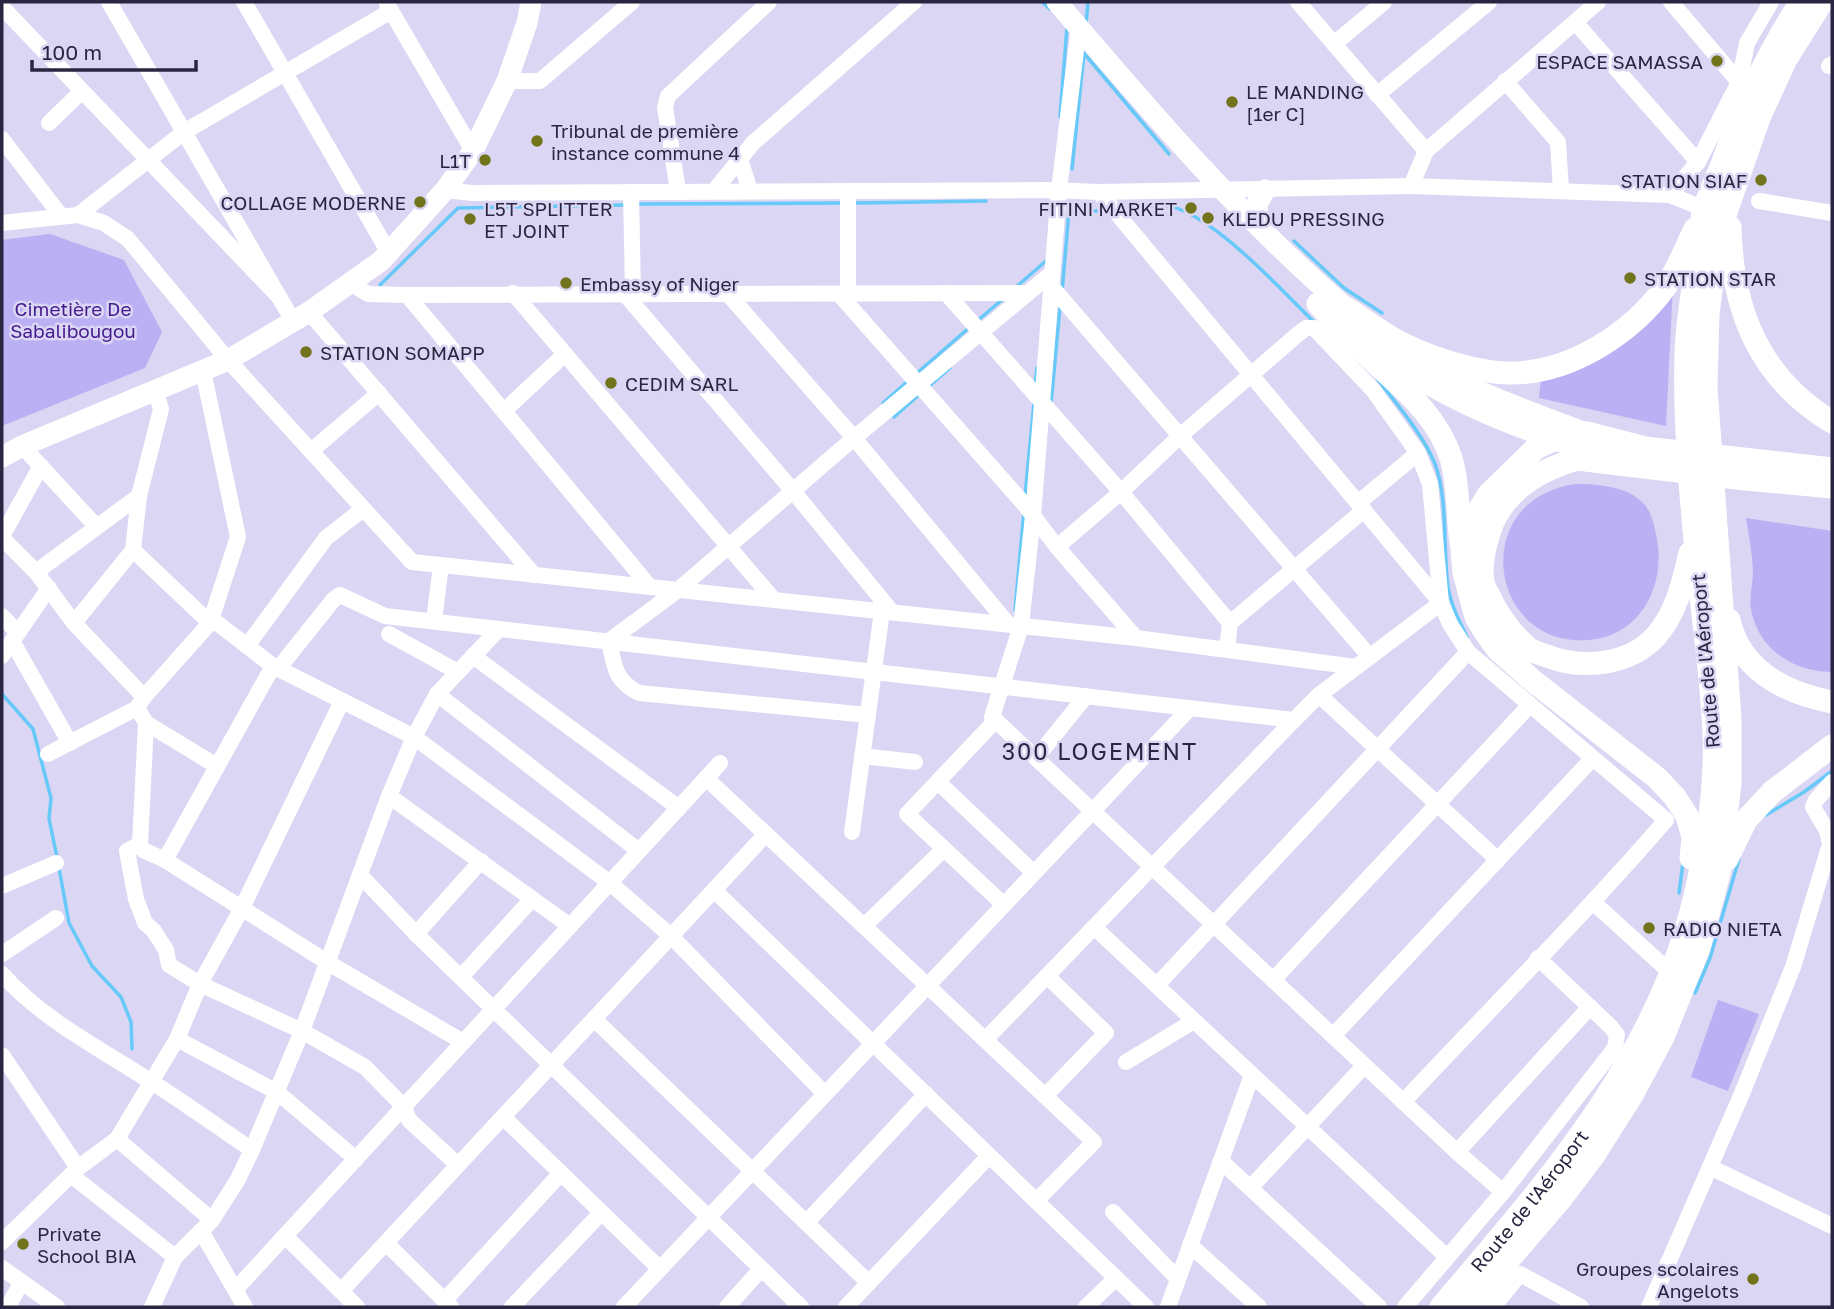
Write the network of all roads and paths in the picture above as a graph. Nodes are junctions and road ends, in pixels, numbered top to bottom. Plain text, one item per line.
1 (109, 2) edge
2 (244, 2) edge
3 (531, 2) edge
4 (632, 2) edge
5 (769, 2) edge
6 (1057, 2) edge
7 (1298, 2) edge
8 (1384, 2) edge
9 (1489, 2) edge
10 (1598, 2) edge
11 (1671, 2) edge
12 (1771, 2) edge
13 (1801, 2) edge
14 (1822, 2) edge
15 (906, 4) edge
16 (388, 6) edge
17 (2, 7) edge
18 (1575, 22) junction
19 (1079, 26) junction
20 (1334, 44) junction
21 (285, 73) junction
22 (507, 81) junction
23 (1505, 81) junction
24 (1739, 82) junction
25 (82, 91) junction
26 (1377, 95) junction
27 (48, 123) dead end
28 (184, 132) junction
29 (2, 139) edge
30 (473, 151) junction
31 (1426, 151) junction
32 (740, 159) junction
33 (148, 161) junction
34 (1698, 163) junction
35 (1411, 186) junction
36 (1216, 187) junction
37 (445, 190) junction
38 (1059, 190) junction
39 (1265, 190) junction
40 (1561, 190) junction
41 (678, 191) junction
42 (714, 191) junction
43 (750, 191) junction
44 (848, 191) junction
45 (631, 192) junction
46 (1099, 192) junction
47 (1670, 195) junction
48 (1730, 199) junction
49 (1759, 201) dead end
50 (1704, 211) junction
51 (1832, 213) edge
52 (78, 215) junction
53 (61, 216) junction
54 (2, 223) edge
55 (1258, 226) junction
56 (389, 253) junction
57 (1051, 280) junction
58 (350, 283) junction
59 (513, 293) junction
60 (628, 293) junction
61 (946, 293) junction
62 (1028, 293) junction
63 (728, 294) junction
64 (844, 294) junction
65 (407, 295) junction
66 (279, 298) junction
67 (1318, 304) junction
68 (1346, 308) junction
69 (301, 317) junction
70 (980, 333) junction
71 (565, 354) junction
72 (229, 360) junction
73 (203, 371) junction
74 (1251, 374) junction
75 (917, 384) junction
76 (155, 390) junction
77 (379, 393) junction
78 (1042, 403) junction
79 (504, 411) junction
80 (1830, 419) edge
81 (1587, 433) junction
82 (1180, 436) junction
83 (854, 438) junction
84 (1551, 439) junction
85 (22, 446) junction
86 (311, 451) junction
87 (1419, 453) junction
88 (2, 457) edge
89 (1647, 461) junction
90 (41, 466) junction
91 (1832, 469) edge
92 (1747, 470) junction
93 (1774, 482) junction
94 (1832, 487) edge
95 (793, 491) junction
96 (1121, 492) junction
97 (139, 496) junction
98 (1832, 498) edge
99 (1361, 507) junction
100 (363, 509) junction
101 (1033, 516) junction
102 (96, 526) junction
103 (1695, 533) junction
104 (2, 537) edge
105 (729, 545) junction
106 (1057, 547) junction
107 (133, 550) junction
108 (1462, 550) junction
109 (441, 565) junction
110 (1294, 569) junction
111 (36, 572) junction
112 (534, 575) junction
113 (1721, 582) junction
114 (650, 587) junction
115 (50, 588) junction
116 (678, 590) junction
117 (774, 600) junction
118 (1441, 603) junction
119 (887, 612) junction
120 (2, 617) edge
121 (211, 621) junction
122 (434, 621) junction
123 (1230, 623) junction
124 (74, 624) junction
125 (1014, 625) junction
126 (499, 629) junction
127 (389, 634) dead end
128 (15, 637) junction
129 (1136, 638) junction
130 (609, 641) junction
131 (247, 646) junction
132 (1227, 649) junction
133 (1468, 652) junction
134 (2, 656) edge
135 (473, 656) junction
136 (1370, 657) junction
137 (1356, 667) junction
138 (275, 668) junction
139 (458, 672) junction
140 (874, 672) junction
141 (1002, 686) junction
142 (437, 694) junction
143 (1320, 695) junction
144 (1086, 696) junction
145 (342, 701) junction
146 (1832, 702) edge
147 (140, 703) junction
148 (1529, 706) junction
149 (1190, 708) junction
150 (868, 715) junction
151 (996, 720) junction
152 (1294, 720) junction
153 (146, 723) junction
154 (414, 737) junction
155 (70, 743) junction
156 (1832, 746) edge
157 (1377, 749) junction
158 (48, 754) dead end
159 (862, 756) junction
160 (1036, 758) junction
161 (1592, 759) junction
162 (915, 762) dead end
163 (720, 763) dead end
164 (217, 766) junction
165 (706, 778) junction
166 (938, 782) junction
167 (1832, 782) edge
168 (389, 796) junction
169 (1437, 804) junction
170 (679, 808) junction
171 (1093, 811) junction
172 (852, 832) dead end
173 (766, 834) junction
174 (140, 844) junction
175 (944, 849) junction
176 (639, 851) junction
177 (165, 860) junction
178 (1497, 860) junction
179 (481, 861) junction
180 (56, 863) dead end
181 (1152, 867) junction
182 (1034, 873) junction
183 (1719, 874) junction
184 (359, 875) junction
185 (610, 883) junction
186 (2, 886) edge
187 (714, 890) junction
188 (532, 899) junction
189 (1594, 904) junction
190 (1004, 905) junction
191 (242, 908) junction
192 (56, 918) dead end
193 (1214, 924) junction
194 (570, 926) junction
195 (863, 926) junction
196 (1094, 927) junction
197 (416, 933) junction
198 (671, 936) junction
199 (2, 954) edge
200 (1538, 958) junction
201 (327, 962) junction
202 (1673, 969) junction
203 (2, 974) edge
204 (1047, 976) junction
205 (461, 977) junction
206 (1273, 980) junction
207 (200, 984) junction
208 (1157, 985) junction
209 (927, 986) junction
210 (1590, 1007) junction
211 (494, 1009) junction
212 (594, 1019) junction
213 (1194, 1021) junction
214 (302, 1031) junction
215 (1333, 1036) junction
216 (177, 1039) junction
217 (985, 1040) junction
218 (464, 1042) junction
219 (873, 1044) junction
220 (2, 1055) edge
221 (1126, 1062) dead end
222 (551, 1065) junction
223 (1364, 1066) junction
224 (11, 1069) junction
225 (1252, 1074) junction
226 (150, 1081) junction
227 (2, 1084) edge
228 (277, 1092) junction
229 (825, 1094) junction
230 (926, 1094) junction
231 (1045, 1096) junction
232 (1403, 1102) junction
233 (404, 1107) junction
234 (503, 1117) junction
235 (1307, 1127) junction
236 (117, 1139) junction
237 (252, 1150) junction
238 (1457, 1152) junction
239 (989, 1156) junction
240 (356, 1159) junction
241 (1221, 1161) junction
242 (458, 1165) junction
243 (1710, 1167) junction
244 (752, 1171) junction
245 (74, 1172) junction
246 (561, 1173) junction
247 (1251, 1187) junction
248 (1503, 1192) junction
249 (1036, 1201) junction
250 (1114, 1212) dead end
251 (601, 1213) junction
252 (709, 1217) junction
253 (806, 1223) junction
254 (207, 1225) junction
255 (1832, 1226) edge
256 (285, 1236) junction
257 (2, 1242) edge
258 (386, 1243) junction
259 (1190, 1245) junction
260 (176, 1257) junction
261 (1447, 1257) junction
262 (2, 1268) edge
263 (660, 1269) junction
264 (761, 1269) junction
265 (1116, 1278) junction
266 (1178, 1279) junction
267 (21, 1283) junction
268 (869, 1283) junction
269 (236, 1289) junction
270 (341, 1291) junction
271 (1556, 1301) edge
272 (448, 1304) edge
273 (154, 1306) edge
274 (8, 1307) edge
275 (57, 1307) edge
276 (245, 1307) edge
277 (357, 1307) edge
278 (512, 1307) edge
279 (624, 1307) edge
280 (727, 1307) edge
281 (801, 1307) edge
282 (846, 1307) edge
283 (1086, 1307) edge
284 (1146, 1307) edge
285 (1168, 1307) edge
286 (1259, 1307) edge
287 (1379, 1307) edge
288 (1405, 1307) edge
289 (1441, 1307) edge
290 (1468, 1307) edge
291 (1493, 1307) edge
292 (1581, 1307) edge
293 (1649, 1307) edge

1 - 28 street
2 - 21 street
3 - 22 main road
4 - 22 street
5 - 41 street
6 - 19 main road
7 - 20 street
8 - 20 street
9 - 26 street
10 - 18 street
11 - 24 street
12 - 24 street
13 - 50 highway, Route de l'Aéroport
14 - 48 highway, Route de l'Aéroport
15 - 32 street
16 - 21 street
16 - 30 street
17 - 25 street
18 - 23 street
18 - 34 street
19 - 36 main road
19 - 38 street
20 - 26 street
21 - 28 street
21 - 56 street
22 - 30 main road
23 - 31 street
23 - 40 street
24 - 34 street
25 - 27 street
25 - 33 street
26 - 31 street
28 - 33 street
28 - 66 street
29 - 53 street
30 - 37 main road
31 - 35 street
32 - 42 street
32 - 43 street
33 - 52 street
33 - 66 street
34 - 47 street
35 - 39 street
35 - 40 street
36 - 39 street
36 - 46 street
36 - 55 main road
36 - 67 main road
37 - 45 street
37 - 56 main road
38 - 44 street
38 - 46 street
38 - 57 street
39 - 55 main road
40 - 47 street
41 - 42 street
41 - 45 street
42 - 43 street
43 - 44 street
44 - 64 street
45 - 60 street
46 - 74 street
47 - 50 street
48 - 80 highway
48 - 113 highway, Route de l'Aéroport
49 - 51 street
50 - 68 highway
50 - 103 highway, Route de l'Aéroport
52 - 53 street
52 - 72 street
53 - 54 street
55 - 68 main road
56 - 58 main road
57 - 62 street
57 - 78 street
57 - 82 street
58 - 65 street
58 - 69 main road
59 - 60 street
59 - 65 street
59 - 71 street
60 - 63 street
60 - 95 street
61 - 62 street
61 - 64 street
61 - 70 street
62 - 70 street
63 - 64 street
63 - 83 street
64 - 75 street
65 - 79 street
66 - 69 street
67 - 84 main road
67 - 108 highway
68 - 81 main road
69 - 72 main road
69 - 77 street
70 - 75 street
70 - 78 street
71 - 79 street
71 - 105 street
72 - 73 main road
72 - 86 street
73 - 76 main road
73 - 121 street
74 - 82 street
74 - 87 street
74 - 99 street
75 - 83 street
75 - 101 street
76 - 85 main road
76 - 97 street
77 - 86 street
77 - 112 street
78 - 96 street
78 - 101 street
79 - 114 street
81 - 84 highway
81 - 89 highway
82 - 96 street
82 - 110 street
83 - 95 street
83 - 125 street
84 - 89 main road
84 - 108 highway
85 - 88 main road
85 - 90 street
86 - 100 street
87 - 99 street
87 - 118 street
89 - 92 highway
89 - 103 highway
90 - 102 street
90 - 104 street
91 - 92 highway
92 - 93 highway
93 - 94 highway
93 - 98 highway
95 - 105 street
95 - 119 street
96 - 106 street
96 - 123 street
97 - 102 street
97 - 107 street
99 - 110 street
99 - 118 street
100 - 109 street
100 - 131 street
101 - 106 street
101 - 125 street
102 - 111 street
103 - 202 highway, Route de l'Aéroport
104 - 111 street
105 - 116 street
105 - 117 street
106 - 129 street
107 - 121 street
107 - 124 street
108 - 202 highway
109 - 112 street
109 - 122 street
110 - 123 street
110 - 136 street
111 - 115 street
112 - 114 street
113 - 146 highway
113 - 183 highway, Route de l'Aéroport
114 - 116 street
115 - 124 street
115 - 128 street
116 - 117 street
116 - 130 street
117 - 119 street
118 - 133 street
118 - 136 street
119 - 125 street
119 - 140 street
120 - 128 street
121 - 131 street
121 - 147 street
122 - 126 street
122 - 138 street
123 - 132 street
124 - 147 street
125 - 129 street
125 - 141 street
126 - 130 street
126 - 135 street
127 - 139 street
128 - 134 street
128 - 155 street
129 - 132 street
130 - 140 street
130 - 150 street
131 - 138 street
132 - 137 street
133 - 148 street
133 - 157 street
135 - 139 street
135 - 170 street
136 - 137 street
137 - 143 street
138 - 145 street
138 - 164 street
139 - 142 street
140 - 141 street
140 - 150 street
141 - 144 street
141 - 151 street
142 - 154 street
142 - 176 street
143 - 152 street
143 - 157 street
144 - 149 street
144 - 160 street
145 - 154 street
145 - 191 street
147 - 153 street
147 - 155 street
148 - 161 street
148 - 169 street
149 - 152 street
149 - 171 street
150 - 159 street
151 - 160 street
151 - 166 street
152 - 181 street
153 - 164 street
153 - 174 street
154 - 168 street
154 - 185 street
155 - 158 street
156 - 183 highway
157 - 169 street
157 - 193 street
159 - 162 street
159 - 172 street
160 - 171 street
161 - 178 street
161 - 189 street
163 - 165 street
164 - 177 street
165 - 170 street
165 - 173 street
166 - 175 street
166 - 182 street
167 - 243 street
168 - 179 street
168 - 184 street
169 - 178 street
169 - 206 street
170 - 176 street
171 - 181 street
171 - 182 street
173 - 187 street
173 - 195 street
174 - 177 street
174 - 207 street
175 - 190 street
175 - 195 street
176 - 185 street
177 - 191 street
178 - 215 street
179 - 188 street
179 - 197 street
180 - 186 street
181 - 193 street
181 - 196 street
182 - 190 street
183 - 290 highway, Route de l'Aéroport
184 - 197 street
184 - 201 street
185 - 194 street
185 - 198 street
187 - 198 street
187 - 219 street
188 - 194 street
188 - 205 street
189 - 200 street
189 - 202 street
190 - 209 street
191 - 201 street
191 - 207 street
192 - 199 street
193 - 206 street
193 - 208 street
194 - 211 street
195 - 209 street
196 - 204 street
196 - 208 street
197 - 205 street
198 - 212 street
198 - 229 street
200 - 210 street
200 - 232 street
201 - 214 street
201 - 218 street
202 - 289 highway, Route de l'Aéroport
203 - 226 street
204 - 217 street
204 - 231 street
205 - 211 street
206 - 215 street
207 - 214 street
207 - 216 street
208 - 213 street
209 - 217 street
209 - 219 street
210 - 238 street
210 - 248 street
211 - 218 street
211 - 222 street
212 - 222 street
212 - 244 street
213 - 221 street
213 - 225 street
214 - 228 street
214 - 233 street
215 - 223 street
216 - 226 street
216 - 228 street
217 - 231 street
218 - 233 street
219 - 229 street
219 - 230 street
220 - 224 street
222 - 234 street
222 - 252 street
223 - 232 street
223 - 235 street
224 - 227 street
224 - 245 street
225 - 235 street
225 - 241 street
226 - 236 street
226 - 237 street
228 - 237 street
228 - 240 street
229 - 244 street
230 - 239 street
230 - 253 street
231 - 249 street
232 - 238 street
233 - 240 street
233 - 242 street
234 - 242 street
234 - 246 street
235 - 247 street
235 - 261 street
236 - 245 street
236 - 254 street
237 - 254 street
238 - 248 street
239 - 249 street
239 - 268 street
240 - 256 street
241 - 247 street
241 - 259 street
242 - 258 street
243 - 255 street
243 - 293 street
244 - 252 street
244 - 253 street
245 - 257 street
245 - 260 street
246 - 251 street
246 - 272 street
247 - 287 street
248 - 261 street
249 - 265 street
250 - 266 street
251 - 263 street
251 - 278 street
252 - 263 street
252 - 264 street
253 - 268 street
254 - 260 street
254 - 269 street
256 - 269 street
256 - 270 street
258 - 270 street
258 - 272 street
259 - 266 street
259 - 286 street
260 - 273 street
261 - 288 street
262 - 267 street
263 - 279 street
264 - 280 street
264 - 281 street
265 - 283 street
265 - 284 street
266 - 285 street
267 - 274 street
267 - 275 street
268 - 282 street
269 - 276 street
270 - 277 street
271 - 291 street
271 - 292 street

